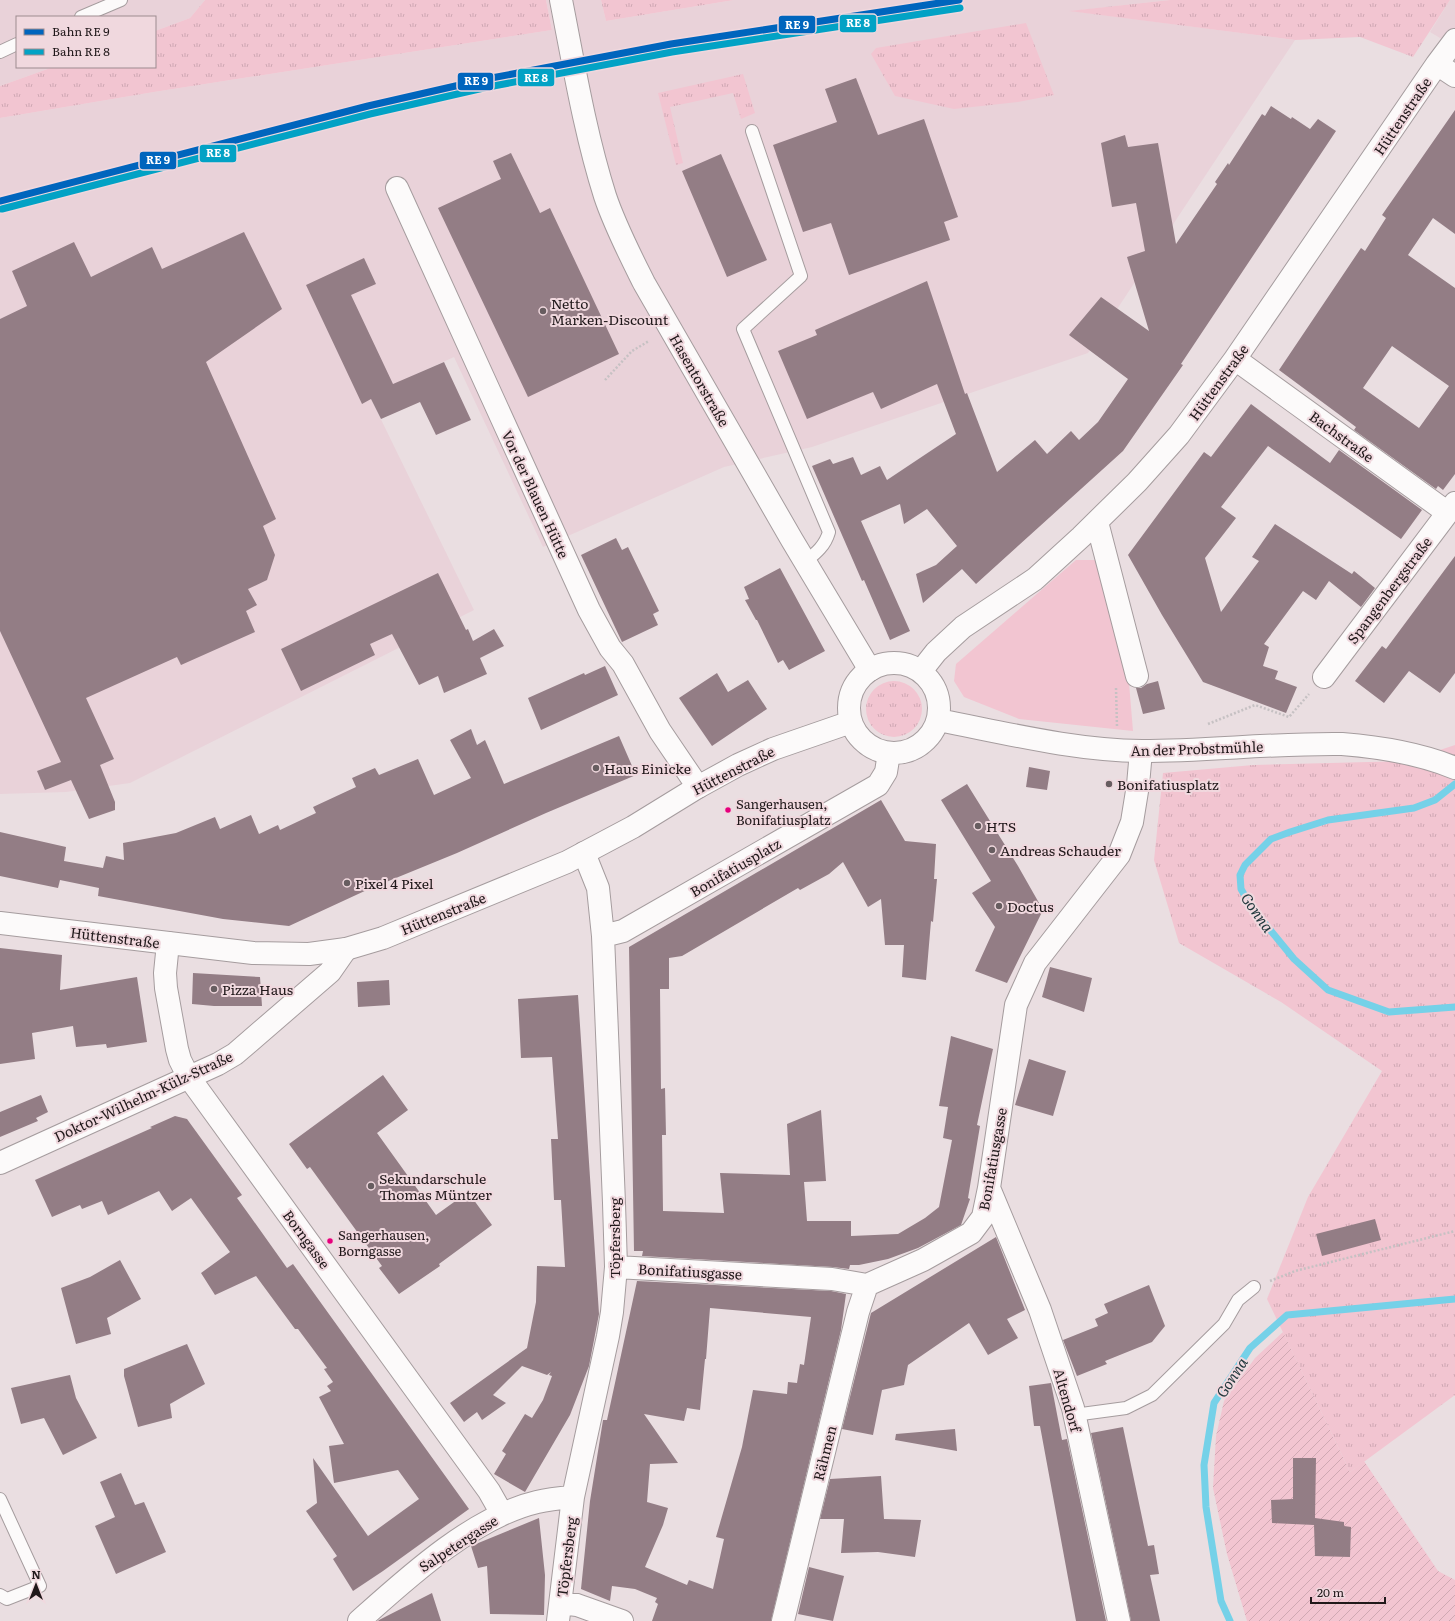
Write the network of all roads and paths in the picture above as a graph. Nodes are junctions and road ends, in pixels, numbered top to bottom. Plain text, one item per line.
1 (121, 0) edge
2 (561, 0) edge
3 (83, 16) edge
4 (1455, 40) edge
5 (16, 44) edge
6 (0, 52) edge
7 (1437, 64) junction
8 (1455, 76) edge
9 (752, 131) dead end
10 (396, 188) dead end
11 (651, 339) dead end
12 (1236, 359) junction
13 (605, 380) dead end
14 (1451, 508) edge
15 (1097, 522) junction
16 (805, 562) junction
17 (870, 670) junction
18 (921, 671) junction
19 (1137, 676) dead end
20 (1324, 677) joint
21 (938, 720) junction
22 (851, 722) junction
23 (1200, 748) junction
24 (1141, 751) junction
25 (889, 753) junction
26 (1446, 764) edge
27 (698, 788) junction
28 (584, 853) junction
29 (0, 923) edge
30 (603, 936) junction
31 (168, 943) junction
32 (346, 949) junction
33 (188, 1076) junction
34 (0, 1163) edge
35 (989, 1188) junction
36 (1455, 1231) edge
37 (616, 1267) junction
38 (868, 1285) junction
39 (1254, 1287) joint
40 (1074, 1415) junction
41 (573, 1497) junction
42 (0, 1499) edge
43 (502, 1514) junction
44 (0, 1595) edge
45 (559, 1612) edge
46 (359, 1621) edge
47 (622, 1621) edge
48 (783, 1621) edge
49 (1119, 1621) edge

1 - 3 lane
2 - 16 street, Hasentorstraße
4 - 7 street, Hüttenstraße
5 - 6 lane
7 - 8 street
7 - 12 street, Hüttenstraße
9 - 16 lane
10 - 27 street, Vor der Blauen Hütte
11 - 13 path
12 - 14 street, Bachstraße
12 - 15 street, Hüttenstraße
14 - 20 street, Spangenbergstraße
15 - 18 street, Hüttenstraße
15 - 19 street
16 - 17 street, Hasentorstraße
17 - 18 street
17 - 22 street
18 - 21 street
20 - 23 path
21 - 24 street, An der Probstmühle
21 - 25 street
22 - 25 street
22 - 27 street, Hüttenstraße
23 - 24 street, An der Probstmühle
23 - 26 street, An der Probstmühle
24 - 35 street, Bonifatiusgasse
25 - 30 street, Bonifatiusplatz
27 - 28 street, Hüttenstraße
28 - 30 street, Töpfersberg
28 - 32 street, Hüttenstraße
29 - 31 street, Hüttenstraße
30 - 37 street, Töpfersberg
31 - 32 street, Hüttenstraße
31 - 33 street, Borngasse
32 - 33 street, Doktor-Wilhelm-Külz-Straße
33 - 34 street, Doktor-Wilhelm-Külz-Straße
33 - 43 street, Borngasse
35 - 38 street, Bonifatiusgasse
35 - 40 street, Altendorf
36 - 39 path
37 - 38 street, Bonifatiusgasse
37 - 41 street, Töpfersberg
38 - 48 street, Rähmen
39 - 40 lane
40 - 49 street, Altendorf
41 - 43 street, Salpetergasse
41 - 45 street, Töpfersberg
42 - 44 lane
43 - 46 street, Salpetergasse
45 - 47 street

